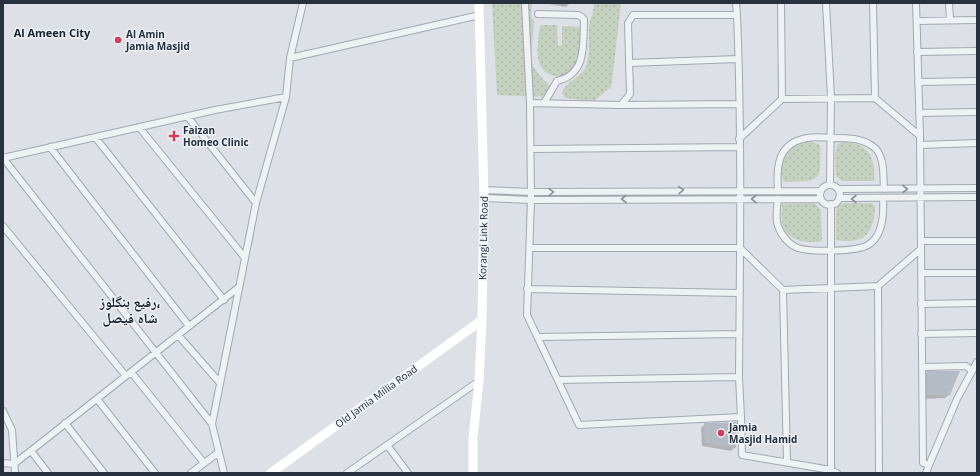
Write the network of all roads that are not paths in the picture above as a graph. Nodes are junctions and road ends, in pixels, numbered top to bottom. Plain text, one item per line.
1 (303, 3) edge
2 (479, 3) edge
3 (525, 3) edge
4 (736, 3) edge
5 (781, 3) edge
6 (826, 3) edge
7 (873, 3) edge
8 (916, 3) edge
9 (949, 3) edge
10 (538, 14) dead end
11 (480, 15) junction
12 (737, 15) junction
13 (950, 20) junction
14 (977, 20) edge
15 (917, 21) junction
16 (977, 51) edge
17 (917, 52) junction
18 (290, 58) junction
19 (738, 59) junction
20 (629, 63) junction
21 (977, 81) edge
22 (918, 82) junction
23 (286, 97) junction
24 (831, 97) junction
25 (875, 98) junction
26 (782, 99) junction
27 (530, 103) junction
28 (544, 103) junction
29 (621, 104) junction
30 (739, 104) junction
31 (977, 112) edge
32 (919, 114) junction
33 (187, 116) junction
34 (139, 127) junction
35 (920, 136) junction
36 (95, 137) junction
37 (830, 138) junction
38 (739, 139) junction
39 (977, 143) edge
40 (920, 145) junction
41 (50, 147) junction
42 (739, 147) junction
43 (531, 149) junction
44 (3, 158) edge
45 (830, 185) junction
46 (977, 188) edge
47 (838, 189) junction
48 (884, 189) junction
49 (921, 189) junction
50 (741, 190) junction
51 (778, 190) junction
52 (821, 191) junction
53 (531, 192) junction
54 (484, 194) junction
55 (977, 197) edge
56 (839, 198) junction
57 (883, 198) junction
58 (921, 198) junction
59 (741, 199) junction
60 (778, 199) junction
61 (821, 199) junction
62 (531, 200) junction
63 (256, 203) junction
64 (831, 204) junction
65 (3, 226) edge
66 (922, 241) junction
67 (977, 241) edge
68 (530, 248) junction
69 (740, 248) junction
70 (921, 249) junction
71 (831, 250) junction
72 (245, 258) junction
73 (921, 273) junction
74 (977, 273) edge
75 (878, 286) junction
76 (239, 287) junction
77 (831, 288) junction
78 (527, 289) junction
79 (783, 290) junction
80 (738, 292) junction
81 (224, 300) junction
82 (977, 303) edge
83 (921, 304) junction
84 (482, 320) junction
85 (189, 326) junction
86 (739, 334) junction
87 (921, 334) junction
88 (977, 334) edge
89 (178, 335) junction
90 (539, 337) junction
91 (156, 353) junction
92 (977, 362) edge
93 (923, 367) junction
94 (971, 370) junction
95 (128, 374) junction
96 (739, 376) junction
97 (558, 380) junction
98 (479, 381) junction
99 (220, 383) junction
100 (97, 398) junction
101 (3, 411) edge
102 (741, 417) junction
103 (65, 424) junction
104 (212, 424) junction
105 (387, 445) junction
106 (30, 451) junction
107 (219, 452) junction
108 (787, 462) junction
109 (3, 463) edge
110 (204, 463) junction
111 (14, 464) junction
112 (929, 465) junction
113 (355, 468) junction
114 (834, 471) edge
115 (15, 473) edge
116 (48, 473) edge
117 (104, 473) edge
118 (155, 473) edge
119 (191, 473) edge
120 (224, 473) edge
121 (271, 473) edge
122 (347, 473) edge
123 (359, 473) edge
124 (408, 473) edge
125 (473, 473) edge
126 (879, 473) edge
127 (926, 473) edge

1 - 18 street
2 - 11 main road, Korangi Link Road
3 - 27 street
4 - 12 street
5 - 26 street
6 - 24 street
7 - 25 street
8 - 15 street
9 - 13 street
10 - 28 street
11 - 18 street
11 - 54 main road, Korangi Link Road
12 - 19 street
12 - 20 street
13 - 14 street
13 - 15 street
15 - 17 street
16 - 17 street
17 - 22 street
18 - 23 street
19 - 20 street
19 - 30 street
20 - 29 street
21 - 22 street
22 - 32 street
23 - 33 street
23 - 63 street
24 - 25 street
24 - 26 street
24 - 37 street
25 - 35 street
26 - 38 street
27 - 28 street
27 - 43 street
28 - 29 street
29 - 30 street
30 - 38 street
31 - 32 street
32 - 35 street
33 - 34 street
33 - 63 street
34 - 36 street
34 - 72 street
35 - 40 street
36 - 41 street
36 - 81 street
37 - 45 street
37 - 48 street
37 - 51 street
38 - 42 street
39 - 40 street
40 - 49 street
41 - 44 street
41 - 85 street
42 - 43 street
42 - 50 street
43 - 53 street
44 - 91 street
45 - 47 street
45 - 52 street
46 - 49 street
47 - 48 street
47 - 56 street
48 -> 49 street
49 - 58 street
50 - 51 street
53 -> 50 street
50 - 59 street
51 - 52 street
52 - 61 street
53 - 54 street
53 - 62 street
54 - 62 street
54 - 84 main road, Korangi Link Road
55 - 58 street
57 -> 56 street
56 - 64 street
57 - 58 street
57 - 71 street
58 - 66 street
60 -> 59 street
59 -> 62 street
59 - 69 street
60 - 61 street
60 - 71 street
61 - 64 street
62 - 68 street
63 - 72 street
64 - 71 street
65 - 95 street
66 - 67 street
66 - 70 street
68 - 69 street
68 - 78 street
69 - 79 street
69 - 80 street
70 - 73 street
70 - 75 street
71 - 77 street
72 - 76 street
73 - 74 street
73 - 83 street
75 - 77 street
75 - 126 street
76 - 81 street
76 - 99 street
77 - 79 street
77 - 114 street
78 - 80 street
78 - 90 street
79 - 108 street
80 - 86 street
81 - 85 street
82 - 83 street
83 - 87 street
84 - 98 main road, Korangi Link Road
84 - 121 main road, Old Jamia Millia Road
85 - 89 street
86 - 90 street
86 - 96 street
87 - 88 street
87 - 93 street
89 - 91 street
89 - 99 street
90 - 97 street
91 - 95 street
91 - 104 street
92 - 94 street
93 - 94 street
93 - 112 street
94 - 112 street
95 - 100 street
95 - 110 street
96 - 97 street
96 - 102 street
97 - 102 street
98 - 105 street
98 - 125 main road, Korangi Link Road
99 - 104 street
100 - 103 street
100 - 118 street
101 - 111 street
102 - 108 street
103 - 106 street
103 - 117 street
104 - 107 street
105 - 113 street
105 - 124 street
106 - 111 street
106 - 116 street
107 - 110 street
107 - 120 street
108 - 114 street
109 - 111 street
110 - 119 street
111 - 115 street
112 - 127 street
113 - 122 street
113 - 123 street

